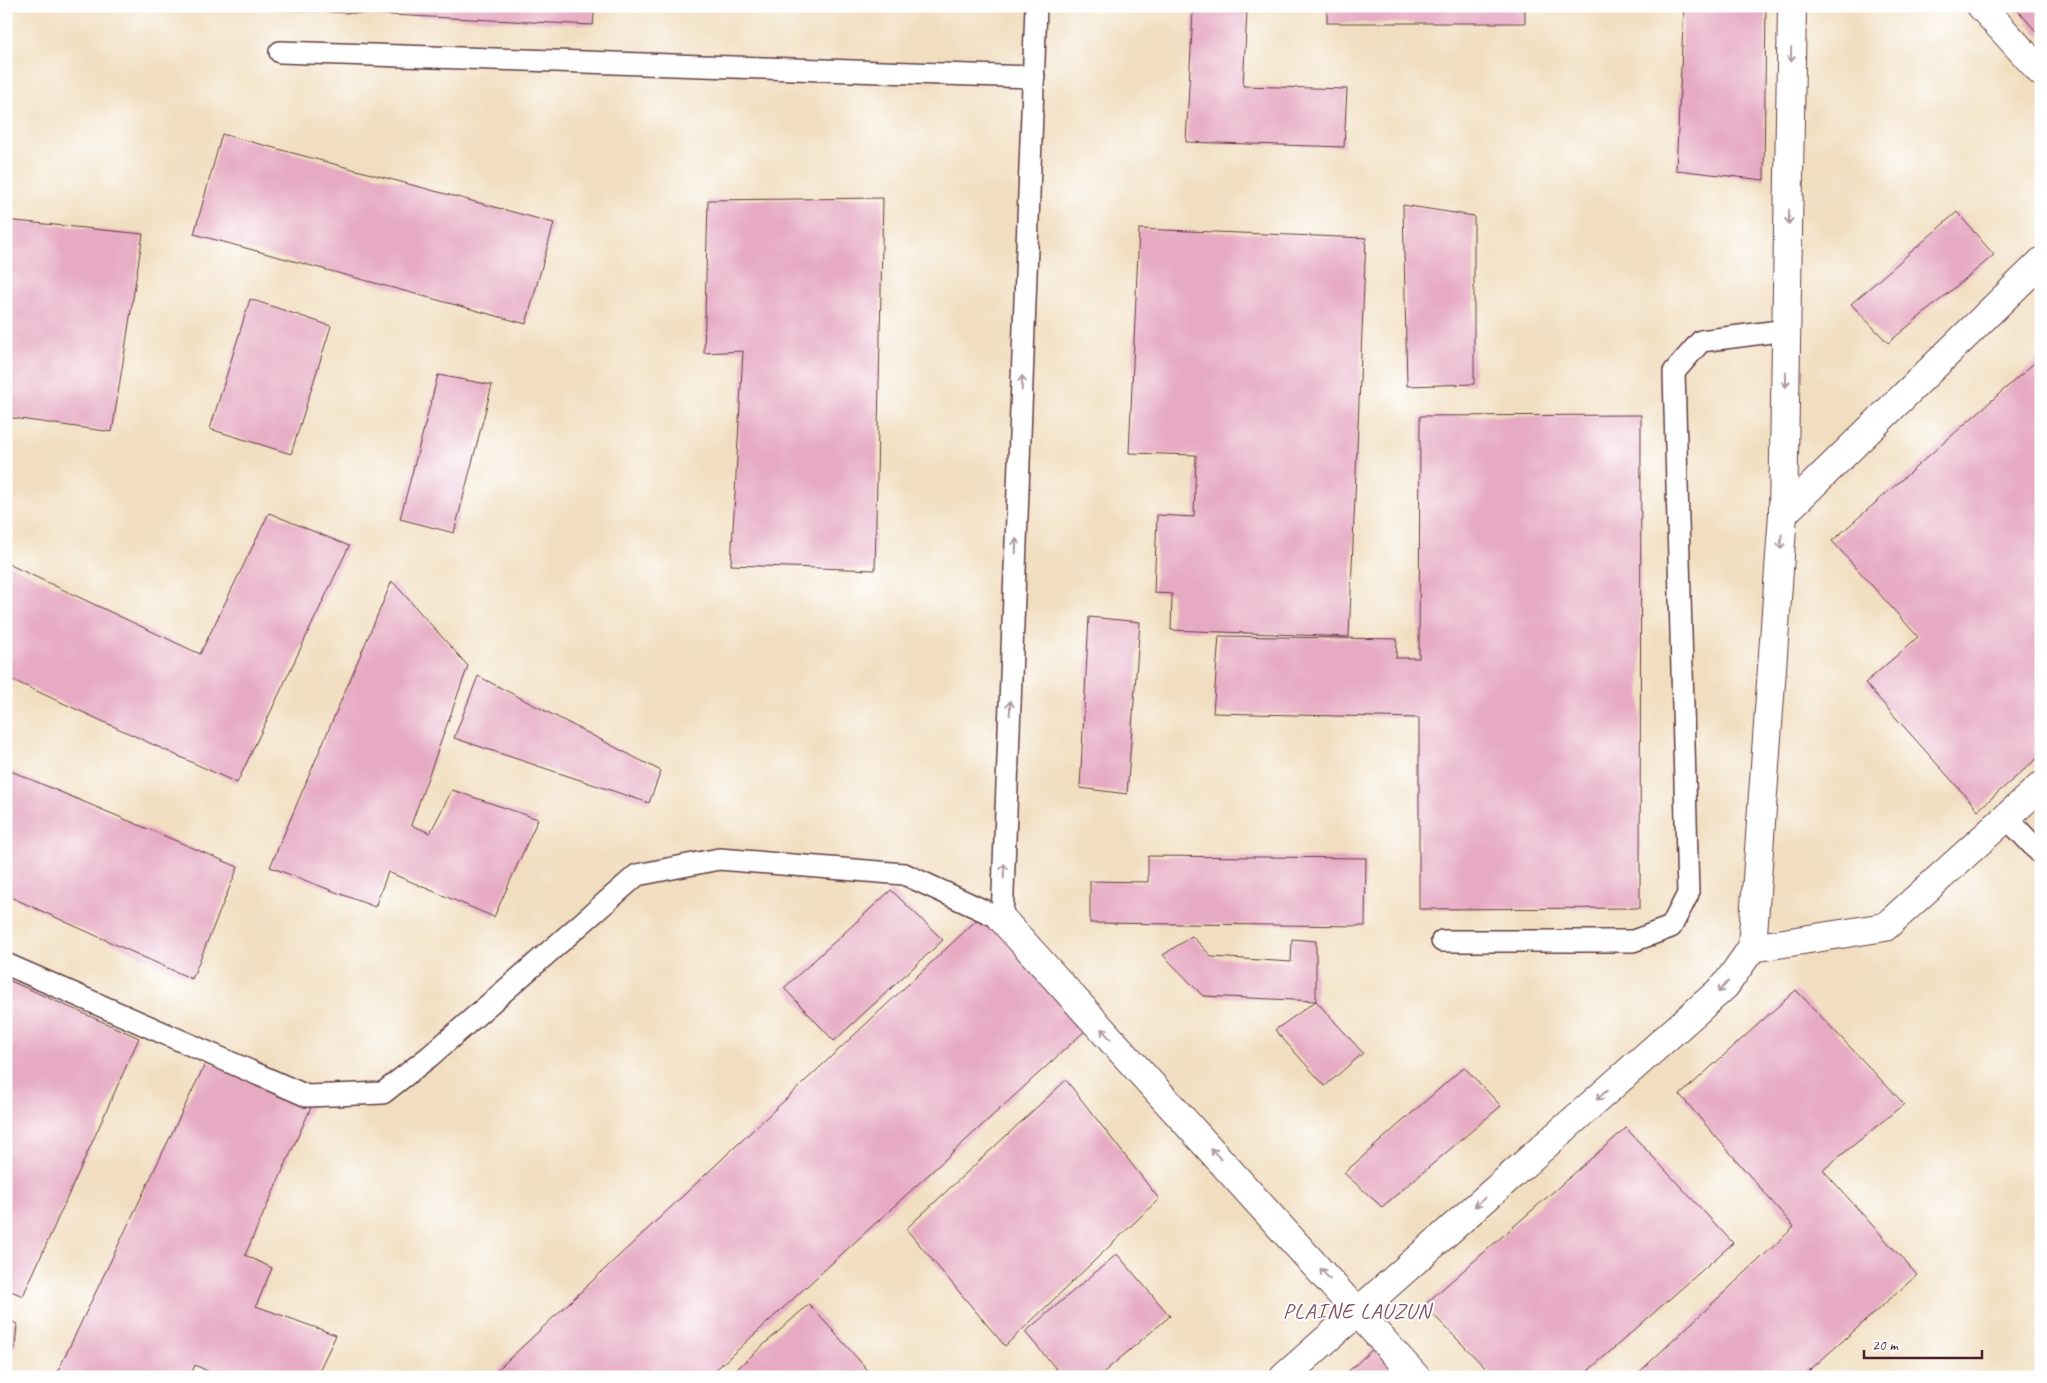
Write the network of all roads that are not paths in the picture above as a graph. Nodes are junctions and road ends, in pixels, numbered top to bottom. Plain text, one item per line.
1 (1036, 6) edge
2 (1792, 6) edge
3 (1981, 6) edge
4 (280, 52) dead end
5 (2041, 72) edge
6 (1034, 78) junction
7 (2041, 262) edge
8 (1786, 330) junction
9 (1783, 514) junction
10 (2041, 786) edge
11 (2006, 817) junction
12 (2041, 854) edge
13 (1002, 919) junction
14 (1442, 941) dead end
15 (1752, 948) junction
16 (6, 964) edge
17 (1358, 1310) junction
18 (1284, 1377) edge
19 (1416, 1377) edge

1 - 6 lane
2 -> 8 street
3 - 5 street
4 - 6 lane
13 -> 6 lane
7 - 9 street
8 -> 9 street
8 - 14 lane
9 -> 15 street
10 - 11 street
11 - 12 lane
11 - 15 street
13 - 16 lane
17 -> 13 street
15 -> 17 street
17 - 18 street
17 - 19 street

